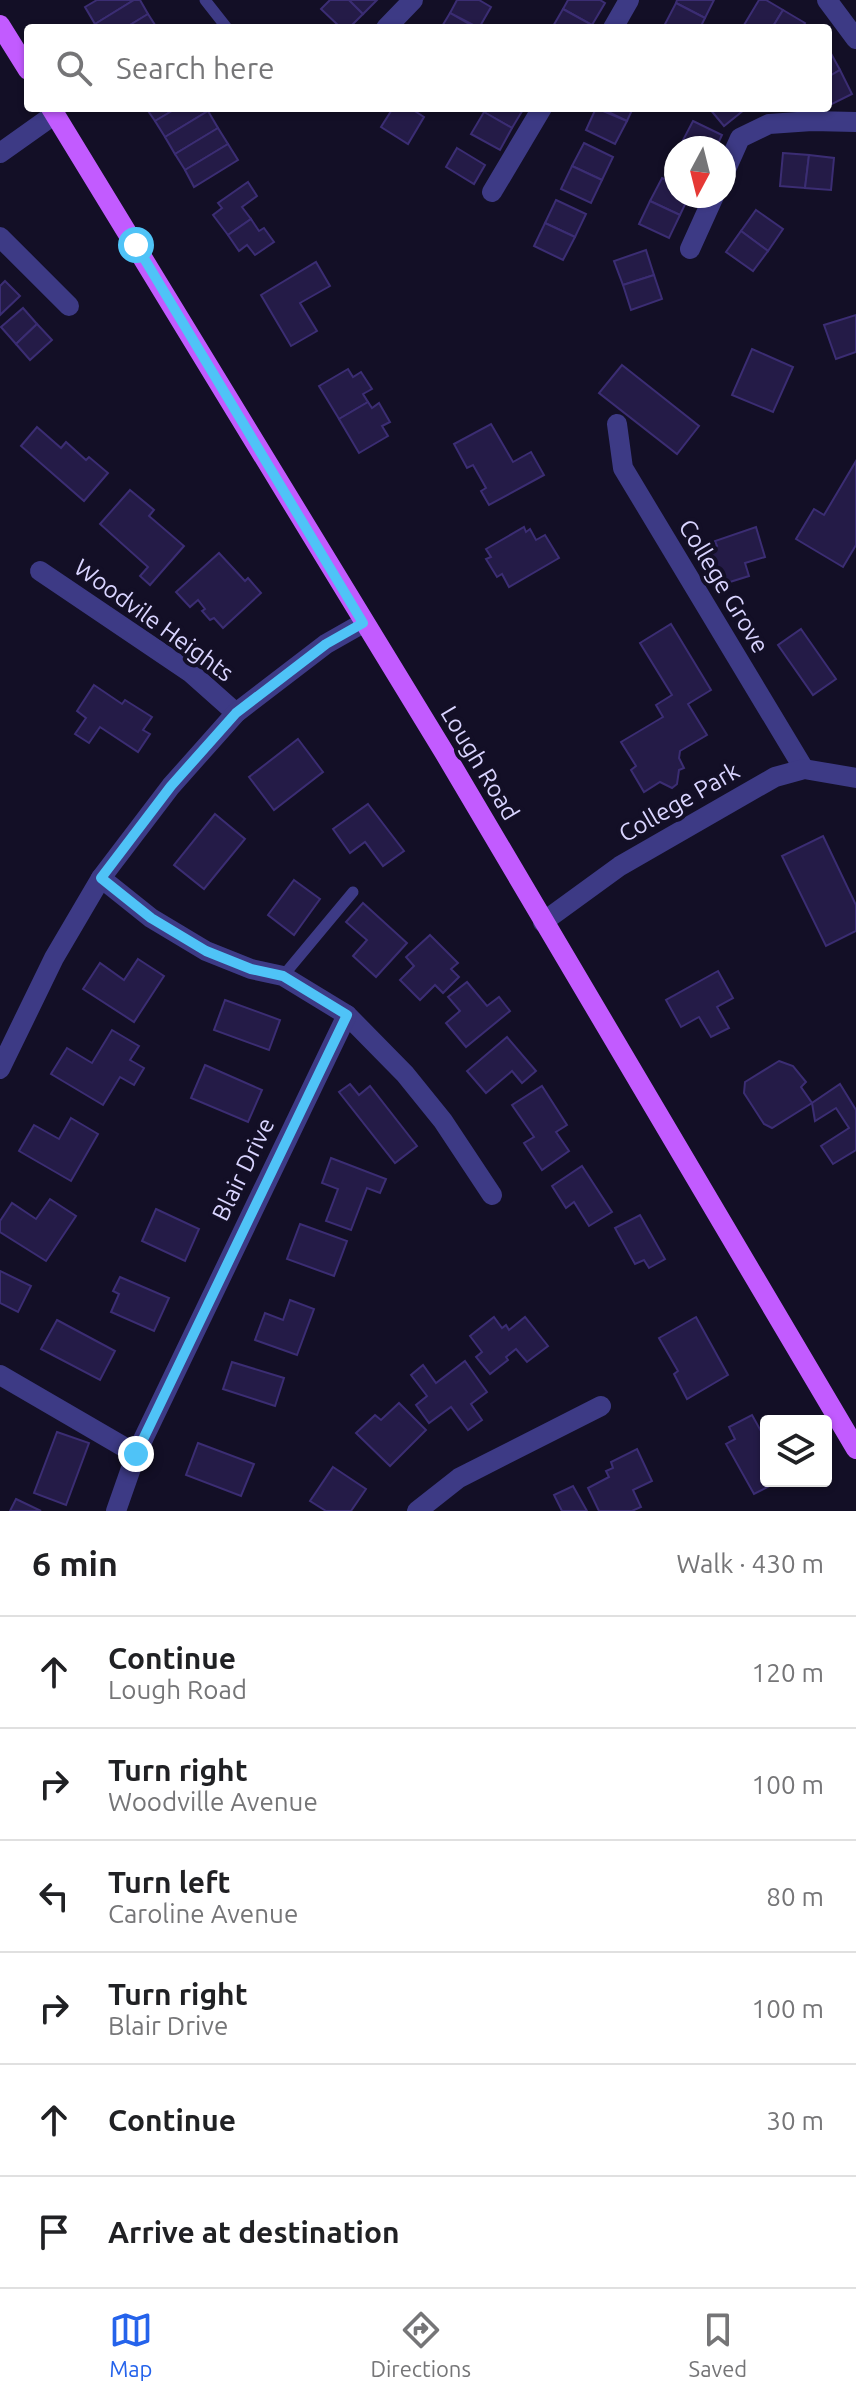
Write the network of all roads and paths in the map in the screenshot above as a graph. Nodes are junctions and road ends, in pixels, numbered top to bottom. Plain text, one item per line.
1 (205, 0) edge
2 (413, 0) edge
3 (629, 0) edge
4 (827, 0) edge
5 (224, 24) edge
6 (390, 24) edge
7 (615, 24) edge
8 (0, 25) edge
9 (856, 39) edge
10 (24, 64) edge
11 (52, 112) edge
12 (54, 112) edge
13 (540, 112) edge
14 (856, 122) edge
15 (736, 147) edge
16 (0, 153) edge
17 (492, 192) dead end
18 (709, 208) edge
19 (0, 237) edge
20 (690, 249) dead end
21 (69, 306) dead end
22 (617, 424) dead end
23 (40, 571) dead end
24 (363, 623) junction
25 (236, 713) junction
26 (804, 769) junction
27 (856, 778) edge
28 (101, 878) junction
29 (353, 892) dead end
30 (543, 922) junction
31 (283, 976) junction
32 (347, 1015) junction
33 (0, 1069) edge
34 (492, 1195) dead end
35 (0, 1375) edge
36 (601, 1406) dead end
37 (856, 1449) edge
38 (136, 1454) junction
39 (116, 1511) edge
40 (417, 1511) edge

1 - 5 lane
2 - 6 street
3 - 7 street
4 - 9 street
8 - 10 main road
11 - 16 street
12 - 24 main road, Lough Road
13 - 17 street
14 - 15 street
18 - 20 street
19 - 21 street
22 - 26 street, College Grove
23 - 25 street, Woodvile Heights
24 - 25 street
24 - 30 main road, Lough Road
25 - 28 street
26 - 27 street, College Park
26 - 30 street, College Park
28 - 31 street
28 - 33 street
29 - 31 lane
30 - 37 main road, Lough Road
31 - 32 street
32 - 34 street
32 - 38 street, Blair Drive
35 - 38 street
36 - 40 street
38 - 39 street, Blair Drive

